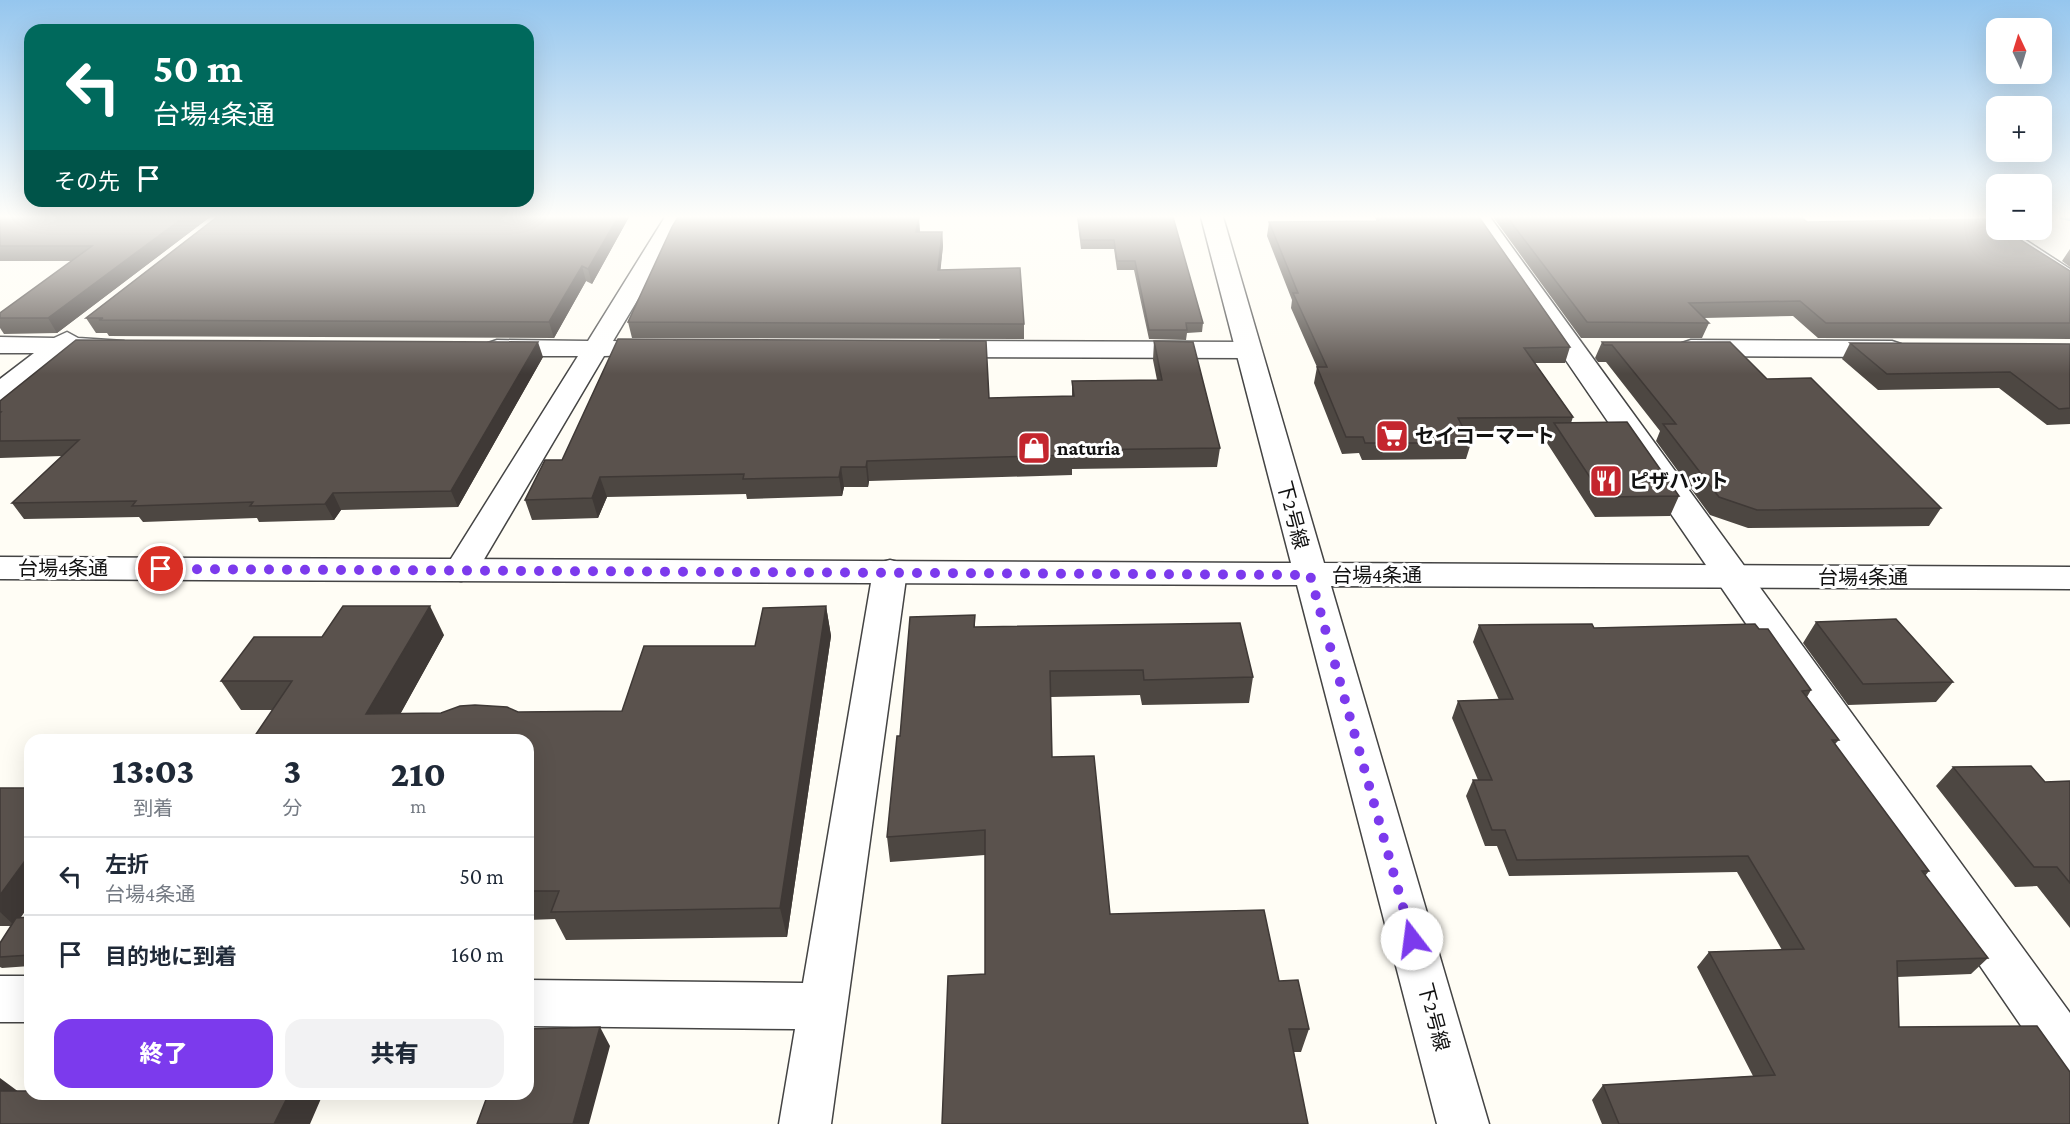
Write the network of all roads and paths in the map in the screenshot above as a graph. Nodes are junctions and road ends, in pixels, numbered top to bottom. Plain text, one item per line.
1 (645, 269) edge
2 (1226, 269) edge
3 (1521, 269) edge
4 (2056, 269) edge
5 (2070, 279) edge
6 (89, 324) edge
7 (0, 345) edge
8 (61, 345) junction
9 (145, 346) edge
10 (478, 348) edge
11 (1667, 348) edge
12 (598, 349) junction
13 (681, 349) edge
14 (1916, 349) edge
15 (917, 350) edge
16 (1248, 350) junction
17 (0, 392) edge
18 (0, 568) edge
19 (461, 570) junction
20 (890, 571) junction
21 (1310, 575) junction
22 (1733, 576) junction
23 (2070, 578) edge
24 (0, 999) edge
25 (24, 999) edge
26 (534, 1003) edge
27 (824, 1006) junction
28 (2056, 1016) edge
29 (2070, 1054) edge
30 (806, 1124) edge
31 (1463, 1124) edge

1 - 12 street
2 - 16 street, 下2号線
3 - 22 street
4 - 5 street
6 - 8 street
7 - 8 street
8 - 9 street
8 - 17 street
10 - 12 street
11 - 14 street
12 - 13 street
12 - 19 street
15 - 16 street
16 - 21 street, 下2号線
18 - 19 street, 台場4条通
19 - 20 street, 台場4条通
20 - 21 street, 台場4条通
20 - 27 street
21 - 22 street, 台場4条通
21 - 31 street, 下2号線
22 - 23 street, 台場4条通
22 - 28 street
24 - 25 street
26 - 27 street
27 - 30 street
28 - 29 street

